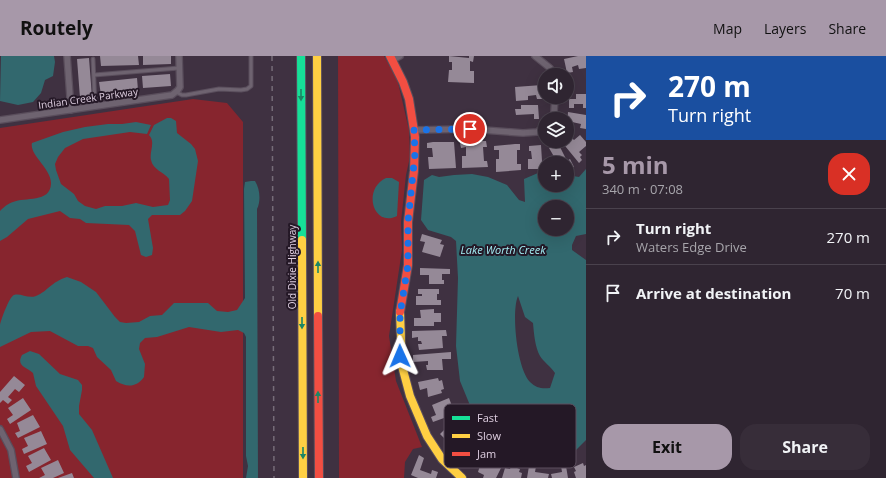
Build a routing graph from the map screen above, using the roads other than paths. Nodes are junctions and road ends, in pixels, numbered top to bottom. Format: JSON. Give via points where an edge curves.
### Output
{"nodes":[{"id":1,"x":67,"y":56,"type":"edge"},
{"id":2,"x":179,"y":56,"type":"edge"},
{"id":3,"x":251,"y":56,"type":"edge"},
{"id":4,"x":301,"y":56,"type":"edge"},
{"id":5,"x":316,"y":56,"type":"edge"},
{"id":6,"x":535,"y":56,"type":"edge"},
{"id":7,"x":394,"y":57,"type":"edge"},
{"id":8,"x":93,"y":59,"type":"dead end"},
{"id":9,"x":179,"y":68,"type":"junction"},
{"id":10,"x":550,"y":68,"type":"edge"},
{"id":11,"x":94,"y":75,"type":"junction"},
{"id":12,"x":177,"y":91,"type":"junction"},
{"id":13,"x":95,"y":106,"type":"junction"},
{"id":14,"x":71,"y":110,"type":"junction"},
{"id":15,"x":0,"y":120,"type":"edge"},
{"id":16,"x":414,"y":130,"type":"junction"},
{"id":17,"x":538,"y":131,"type":"edge"},
{"id":18,"x":0,"y":429,"type":"edge"},
{"id":19,"x":444,"y":460,"type":"edge"},
{"id":20,"x":452,"y":468,"type":"edge"},
{"id":21,"x":16,"y":478,"type":"edge"},
{"id":22,"x":303,"y":478,"type":"edge"},
{"id":23,"x":319,"y":478,"type":"edge"},
{"id":24,"x":462,"y":478,"type":"edge"}],
"edges":[{"from":1,"to":14,"type":"street"},
{"from":2,"to":9,"type":"street"},
{"from":3,"to":12,"type":"lane","via":[[251,86],[247,89],[219,89],[186,95]]},
{"from":4,"to":22,"type":"main road","name":"Old Dixie Highway","one_way":true},
{"from":23,"to":5,"type":"main road","one_way":true},
{"from":6,"to":10,"type":"street"},
{"from":7,"to":16,"type":"main road","via":[[408,99]]},
{"from":8,"to":11,"type":"lane"},
{"from":9,"to":11,"type":"lane"},
{"from":9,"to":12,"type":"street","via":[[180,87]]},
{"from":11,"to":13,"type":"lane"},
{"from":12,"to":13,"type":"street","name":"Indian Creek Parkway","via":[[172,95]]},
{"from":13,"to":14,"type":"street","name":"Indian Creek Parkway"},
{"from":14,"to":15,"type":"street","name":"Indian Creek Parkway"},
{"from":16,"to":17,"type":"street"},
{"from":16,"to":19,"type":"main road","via":[[415,153],[408,222],[408,265],[400,314],[402,366],[410,396],[427,436]]},
{"from":18,"to":21,"type":"street","via":[[11,450]]},
{"from":20,"to":24,"type":"main road"}]}
